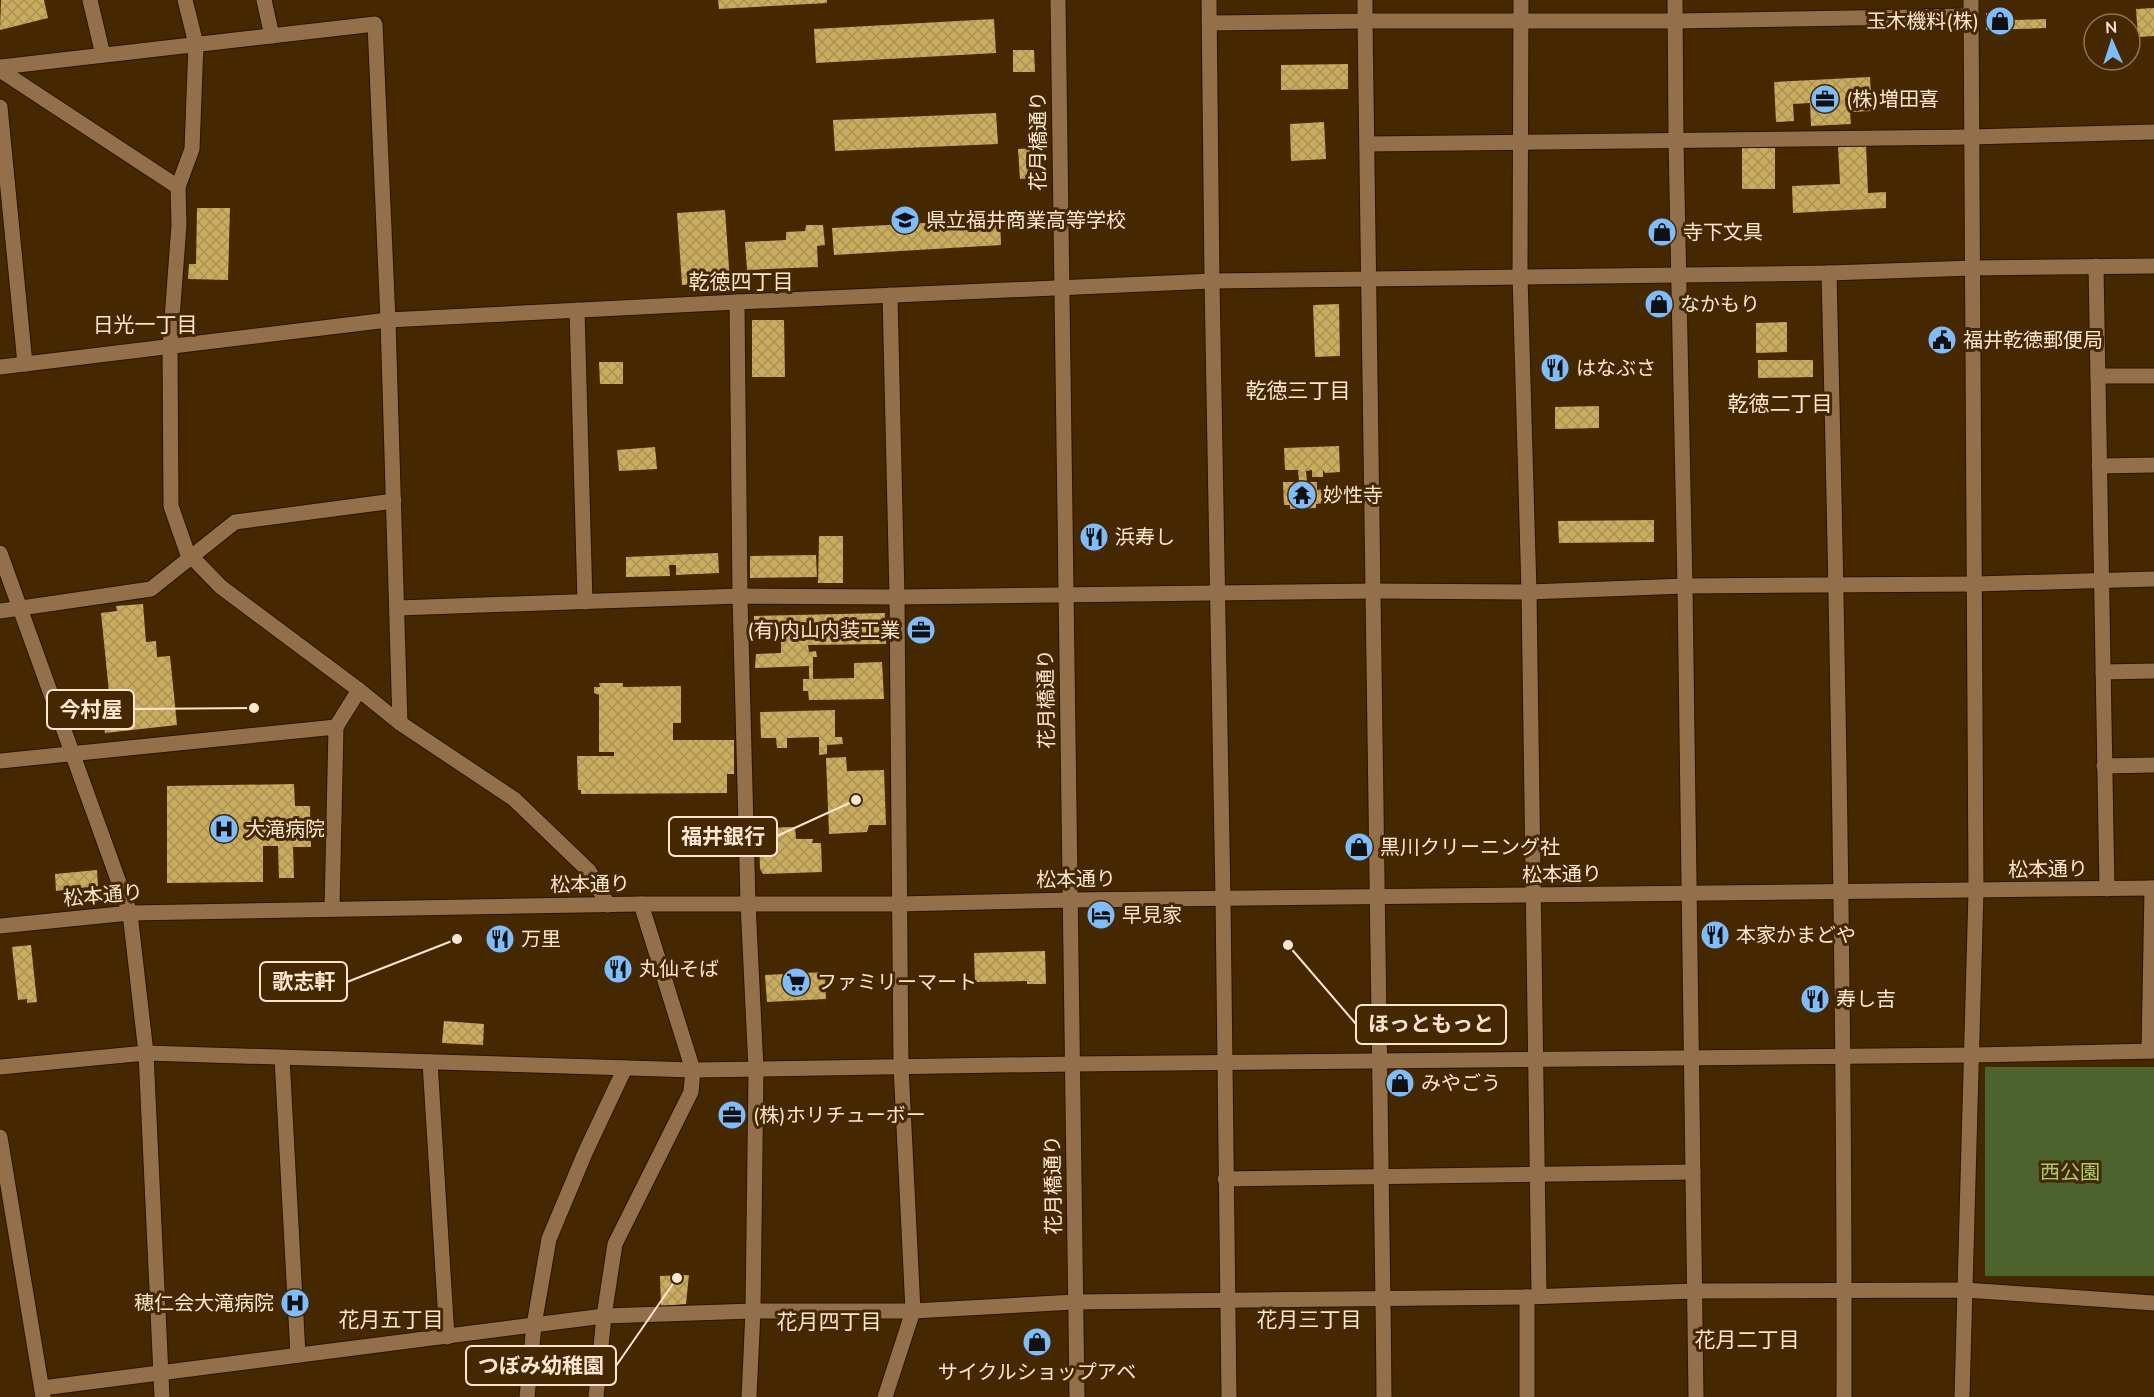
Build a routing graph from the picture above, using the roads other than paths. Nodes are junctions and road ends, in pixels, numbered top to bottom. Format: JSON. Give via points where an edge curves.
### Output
{"nodes":[{"id":1,"x":90,"y":0,"type":"edge"},
{"id":2,"x":185,"y":0,"type":"edge"},
{"id":3,"x":264,"y":0,"type":"edge"},
{"id":4,"x":1058,"y":0,"type":"edge"},
{"id":5,"x":1209,"y":0,"type":"edge"},
{"id":6,"x":1365,"y":0,"type":"edge"},
{"id":7,"x":1521,"y":0,"type":"edge"},
{"id":8,"x":1675,"y":0,"type":"edge"},
{"id":9,"x":1971,"y":0,"type":"edge"},
{"id":10,"x":1970,"y":16,"type":"junction"},
{"id":11,"x":1521,"y":19,"type":"junction"},
{"id":12,"x":1365,"y":21,"type":"junction"},
{"id":13,"x":1675,"y":21,"type":"junction"},
{"id":14,"x":1210,"y":23,"type":"junction"},
{"id":15,"x":272,"y":36,"type":"junction"},
{"id":16,"x":196,"y":44,"type":"junction"},
{"id":17,"x":103,"y":55,"type":"junction"},
{"id":18,"x":0,"y":68,"type":"edge"},
{"id":19,"x":0,"y":107,"type":"edge"},
{"id":20,"x":2154,"y":132,"type":"edge"},
{"id":21,"x":1971,"y":136,"type":"junction"},
{"id":22,"x":1676,"y":141,"type":"junction"},
{"id":23,"x":1521,"y":142,"type":"junction"},
{"id":24,"x":1366,"y":144,"type":"junction"},
{"id":25,"x":178,"y":187,"type":"junction"},
{"id":26,"x":2096,"y":266,"type":"junction"},
{"id":27,"x":2154,"y":266,"type":"edge"},
{"id":28,"x":1973,"y":268,"type":"junction"},
{"id":29,"x":1829,"y":273,"type":"junction"},
{"id":30,"x":1678,"y":274,"type":"junction"},
{"id":31,"x":1520,"y":276,"type":"junction"},
{"id":32,"x":1367,"y":278,"type":"junction"},
{"id":33,"x":1212,"y":281,"type":"junction"},
{"id":34,"x":1061,"y":287,"type":"junction"},
{"id":35,"x":891,"y":295,"type":"junction"},
{"id":36,"x":737,"y":302,"type":"junction"},
{"id":37,"x":577,"y":310,"type":"junction"},
{"id":38,"x":388,"y":320,"type":"junction"},
{"id":39,"x":170,"y":345,"type":"junction"},
{"id":40,"x":25,"y":364,"type":"junction"},
{"id":41,"x":0,"y":367,"type":"edge"},
{"id":42,"x":2098,"y":376,"type":"junction"},
{"id":43,"x":2154,"y":376,"type":"edge"},
{"id":44,"x":2154,"y":465,"type":"edge"},
{"id":45,"x":2099,"y":466,"type":"junction"},
{"id":46,"x":394,"y":501,"type":"junction"},
{"id":47,"x":0,"y":553,"type":"edge"},
{"id":48,"x":192,"y":558,"type":"junction"},
{"id":49,"x":2154,"y":579,"type":"edge"},
{"id":50,"x":2101,"y":580,"type":"junction"},
{"id":51,"x":1976,"y":584,"type":"junction"},
{"id":52,"x":1837,"y":585,"type":"junction"},
{"id":53,"x":1685,"y":586,"type":"junction"},
{"id":54,"x":1374,"y":591,"type":"junction"},
{"id":55,"x":1529,"y":592,"type":"junction"},
{"id":56,"x":1217,"y":594,"type":"junction"},
{"id":57,"x":1065,"y":595,"type":"junction"},
{"id":58,"x":740,"y":596,"type":"junction"},
{"id":59,"x":897,"y":597,"type":"junction"},
{"id":60,"x":585,"y":602,"type":"junction"},
{"id":61,"x":20,"y":608,"type":"junction"},
{"id":62,"x":398,"y":608,"type":"junction"},
{"id":63,"x":0,"y":610,"type":"edge"},
{"id":64,"x":2154,"y":671,"type":"edge"},
{"id":65,"x":2103,"y":672,"type":"junction"},
{"id":66,"x":359,"y":690,"type":"junction"},
{"id":67,"x":400,"y":723,"type":"junction"},
{"id":68,"x":336,"y":727,"type":"junction"},
{"id":69,"x":72,"y":753,"type":"junction"},
{"id":70,"x":0,"y":761,"type":"edge"},
{"id":71,"x":2154,"y":765,"type":"edge"},
{"id":72,"x":2104,"y":766,"type":"junction"},
{"id":73,"x":2153,"y":888,"type":"edge"},
{"id":74,"x":2107,"y":889,"type":"junction"},
{"id":75,"x":1976,"y":891,"type":"junction"},
{"id":76,"x":1840,"y":892,"type":"junction"},
{"id":77,"x":1689,"y":894,"type":"junction"},
{"id":78,"x":1534,"y":895,"type":"junction"},
{"id":79,"x":1379,"y":897,"type":"junction"},
{"id":80,"x":1223,"y":899,"type":"junction"},
{"id":81,"x":1071,"y":900,"type":"junction"},
{"id":82,"x":748,"y":903,"type":"junction"},
{"id":83,"x":641,"y":904,"type":"junction"},
{"id":84,"x":899,"y":904,"type":"junction"},
{"id":85,"x":608,"y":905,"type":"junction"},
{"id":86,"x":332,"y":909,"type":"junction"},
{"id":87,"x":130,"y":913,"type":"junction"},
{"id":88,"x":0,"y":926,"type":"edge"},
{"id":89,"x":2151,"y":1051,"type":"edge"},
{"id":90,"x":146,"y":1053,"type":"junction"},
{"id":91,"x":1972,"y":1055,"type":"junction"},
{"id":92,"x":1843,"y":1056,"type":"junction"},
{"id":93,"x":282,"y":1058,"type":"junction"},
{"id":94,"x":1692,"y":1058,"type":"junction"},
{"id":95,"x":1536,"y":1059,"type":"junction"},
{"id":96,"x":1381,"y":1061,"type":"junction"},
{"id":97,"x":429,"y":1062,"type":"junction"},
{"id":98,"x":1224,"y":1062,"type":"junction"},
{"id":99,"x":1073,"y":1064,"type":"junction"},
{"id":100,"x":901,"y":1066,"type":"junction"},
{"id":101,"x":0,"y":1067,"type":"edge"},
{"id":102,"x":625,"y":1068,"type":"junction"},
{"id":103,"x":756,"y":1069,"type":"junction"},
{"id":104,"x":693,"y":1070,"type":"junction"},
{"id":105,"x":0,"y":1137,"type":"edge"},
{"id":106,"x":1693,"y":1172,"type":"junction"},
{"id":107,"x":1538,"y":1174,"type":"junction"},
{"id":108,"x":1382,"y":1177,"type":"junction"},
{"id":109,"x":4,"y":1179,"type":"edge"},
{"id":110,"x":1225,"y":1179,"type":"junction"},
{"id":111,"x":1844,"y":1290,"type":"junction"},
{"id":112,"x":1965,"y":1290,"type":"junction"},
{"id":113,"x":1695,"y":1291,"type":"junction"},
{"id":114,"x":1533,"y":1296,"type":"junction"},
{"id":115,"x":1383,"y":1298,"type":"junction"},
{"id":116,"x":1226,"y":1299,"type":"junction"},
{"id":117,"x":1075,"y":1302,"type":"junction"},
{"id":118,"x":2154,"y":1303,"type":"edge"},
{"id":119,"x":753,"y":1311,"type":"junction"},
{"id":120,"x":913,"y":1311,"type":"junction"},
{"id":121,"x":604,"y":1316,"type":"junction"},
{"id":122,"x":534,"y":1325,"type":"junction"},
{"id":123,"x":447,"y":1337,"type":"junction"},
{"id":124,"x":298,"y":1355,"type":"junction"},
{"id":125,"x":160,"y":1373,"type":"junction"},
{"id":126,"x":43,"y":1393,"type":"edge"},
{"id":127,"x":162,"y":1397,"type":"edge"},
{"id":128,"x":527,"y":1397,"type":"edge"},
{"id":129,"x":596,"y":1397,"type":"edge"},
{"id":130,"x":749,"y":1397,"type":"edge"},
{"id":131,"x":885,"y":1397,"type":"edge"},
{"id":132,"x":1077,"y":1397,"type":"edge"},
{"id":133,"x":1229,"y":1397,"type":"edge"},
{"id":134,"x":1384,"y":1397,"type":"edge"},
{"id":135,"x":1527,"y":1397,"type":"edge"},
{"id":136,"x":1696,"y":1397,"type":"edge"},
{"id":137,"x":1844,"y":1397,"type":"edge"},
{"id":138,"x":1962,"y":1397,"type":"edge"}],
"edges":[{"from":1,"to":17,"type":"street"},
{"from":2,"to":16,"type":"street"},
{"from":3,"to":15,"type":"street"},
{"from":4,"to":34,"type":"street","name":"花月橋通り"},
{"from":5,"to":14,"type":"street"},
{"from":6,"to":12,"type":"street"},
{"from":7,"to":11,"type":"street"},
{"from":8,"to":13,"type":"street"},
{"from":9,"to":10,"type":"street"},
{"from":10,"to":13,"type":"street"},
{"from":10,"to":21,"type":"street"},
{"from":11,"to":12,"type":"street"},
{"from":11,"to":13,"type":"street"},
{"from":11,"to":23,"type":"street"},
{"from":12,"to":14,"type":"street"},
{"from":12,"to":24,"type":"street"},
{"from":13,"to":22,"type":"street"},
{"from":14,"to":33,"type":"street"},
{"from":15,"to":16,"type":"street"},
{"from":15,"to":38,"type":"street","via":[[375,24]]},
{"from":16,"to":17,"type":"street"},
{"from":16,"to":25,"type":"street","via":[[192,149]]},
{"from":17,"to":18,"type":"street"},
{"from":18,"to":25,"type":"street"},
{"from":19,"to":40,"type":"street"},
{"from":20,"to":21,"type":"street"},
{"from":21,"to":22,"type":"street"},
{"from":21,"to":28,"type":"street"},
{"from":22,"to":23,"type":"street"},
{"from":22,"to":30,"type":"street"},
{"from":23,"to":24,"type":"street"},
{"from":23,"to":31,"type":"street"},
{"from":24,"to":32,"type":"street"},
{"from":25,"to":39,"type":"street"},
{"from":26,"to":27,"type":"street"},
{"from":26,"to":28,"type":"street"},
{"from":26,"to":42,"type":"street"},
{"from":28,"to":29,"type":"street"},
{"from":28,"to":51,"type":"street"},
{"from":29,"to":30,"type":"street"},
{"from":29,"to":52,"type":"street"},
{"from":30,"to":31,"type":"street"},
{"from":30,"to":53,"type":"street"},
{"from":31,"to":32,"type":"street"},
{"from":31,"to":55,"type":"street"},
{"from":32,"to":33,"type":"street"},
{"from":32,"to":54,"type":"street"},
{"from":33,"to":34,"type":"street"},
{"from":33,"to":56,"type":"street"},
{"from":34,"to":35,"type":"street"},
{"from":34,"to":57,"type":"street","name":"花月橋通り"},
{"from":35,"to":36,"type":"street"},
{"from":35,"to":59,"type":"street"},
{"from":36,"to":37,"type":"street"},
{"from":36,"to":58,"type":"street"},
{"from":37,"to":38,"type":"street"},
{"from":37,"to":60,"type":"street"},
{"from":38,"to":39,"type":"street"},
{"from":38,"to":46,"type":"street"},
{"from":39,"to":40,"type":"street"},
{"from":39,"to":48,"type":"street","via":[[171,506]]},
{"from":40,"to":41,"type":"street"},
{"from":42,"to":43,"type":"street"},
{"from":42,"to":45,"type":"street"},
{"from":44,"to":45,"type":"street"},
{"from":45,"to":50,"type":"street"},
{"from":46,"to":48,"type":"street","via":[[235,522]]},
{"from":46,"to":62,"type":"street"},
{"from":47,"to":61,"type":"street"},
{"from":48,"to":61,"type":"street","via":[[152,589]]},
{"from":48,"to":66,"type":"street","via":[[221,586]]},
{"from":49,"to":50,"type":"street"},
{"from":50,"to":51,"type":"street"},
{"from":50,"to":65,"type":"street"},
{"from":51,"to":52,"type":"street"},
{"from":51,"to":75,"type":"street"},
{"from":52,"to":53,"type":"street"},
{"from":52,"to":76,"type":"street"},
{"from":53,"to":55,"type":"street"},
{"from":53,"to":77,"type":"street"},
{"from":54,"to":55,"type":"street"},
{"from":54,"to":56,"type":"street"},
{"from":54,"to":79,"type":"street"},
{"from":55,"to":78,"type":"street"},
{"from":56,"to":57,"type":"street"},
{"from":56,"to":80,"type":"street"},
{"from":57,"to":59,"type":"street"},
{"from":57,"to":81,"type":"street","name":"花月橋通り"},
{"from":58,"to":59,"type":"street"},
{"from":58,"to":60,"type":"street"},
{"from":58,"to":82,"type":"street"},
{"from":59,"to":84,"type":"street"},
{"from":60,"to":62,"type":"street"},
{"from":61,"to":63,"type":"street"},
{"from":61,"to":69,"type":"street"},
{"from":62,"to":67,"type":"street"},
{"from":64,"to":65,"type":"street"},
{"from":65,"to":72,"type":"street"},
{"from":66,"to":67,"type":"street"},
{"from":66,"to":68,"type":"street"},
{"from":67,"to":85,"type":"street","via":[[514,799],[589,871]]},
{"from":68,"to":69,"type":"street"},
{"from":68,"to":86,"type":"street"},
{"from":69,"to":70,"type":"street"},
{"from":69,"to":87,"type":"street"},
{"from":71,"to":72,"type":"street"},
{"from":72,"to":74,"type":"street"},
{"from":73,"to":74,"type":"street","name":"松本通り"},
{"from":73,"to":89,"type":"street"},
{"from":74,"to":75,"type":"street","name":"松本通り"},
{"from":75,"to":76,"type":"street","name":"松本通り"},
{"from":75,"to":91,"type":"street"},
{"from":76,"to":77,"type":"street","name":"松本通り"},
{"from":76,"to":92,"type":"street"},
{"from":77,"to":78,"type":"street","name":"松本通り"},
{"from":77,"to":94,"type":"street"},
{"from":78,"to":79,"type":"street","name":"松本通り"},
{"from":78,"to":95,"type":"street"},
{"from":79,"to":80,"type":"street","name":"松本通り"},
{"from":79,"to":96,"type":"street"},
{"from":80,"to":81,"type":"street","name":"松本通り"},
{"from":80,"to":98,"type":"street"},
{"from":81,"to":84,"type":"street","name":"松本通り"},
{"from":81,"to":99,"type":"street","name":"花月橋通り"},
{"from":82,"to":83,"type":"street","name":"松本通り"},
{"from":82,"to":84,"type":"street","name":"松本通り"},
{"from":82,"to":103,"type":"street"},
{"from":83,"to":85,"type":"street","name":"松本通り"},
{"from":83,"to":104,"type":"street"},
{"from":84,"to":100,"type":"street"},
{"from":85,"to":86,"type":"street","name":"松本通り"},
{"from":86,"to":87,"type":"street","name":"松本通り"},
{"from":87,"to":88,"type":"street","name":"松本通り"},
{"from":87,"to":90,"type":"street"},
{"from":89,"to":91,"type":"street"},
{"from":90,"to":93,"type":"street"},
{"from":90,"to":101,"type":"street"},
{"from":90,"to":125,"type":"street"},
{"from":91,"to":92,"type":"street"},
{"from":91,"to":112,"type":"street"},
{"from":92,"to":94,"type":"street"},
{"from":92,"to":111,"type":"street"},
{"from":93,"to":97,"type":"street"},
{"from":93,"to":124,"type":"street"},
{"from":94,"to":95,"type":"street"},
{"from":94,"to":106,"type":"street"},
{"from":95,"to":96,"type":"street"},
{"from":95,"to":107,"type":"street"},
{"from":96,"to":98,"type":"street"},
{"from":96,"to":108,"type":"street"},
{"from":97,"to":102,"type":"street"},
{"from":97,"to":123,"type":"street"},
{"from":98,"to":99,"type":"street"},
{"from":98,"to":110,"type":"street"},
{"from":99,"to":100,"type":"street"},
{"from":99,"to":117,"type":"street","name":"花月橋通り"},
{"from":100,"to":103,"type":"street"},
{"from":100,"to":120,"type":"street"},
{"from":102,"to":104,"type":"street"},
{"from":102,"to":122,"type":"street","via":[[549,1239]]},
{"from":103,"to":104,"type":"street"},
{"from":103,"to":119,"type":"street"},
{"from":104,"to":121,"type":"street","via":[[691,1092],[615,1244]]},
{"from":105,"to":109,"type":"street"},
{"from":106,"to":107,"type":"street"},
{"from":106,"to":113,"type":"street"},
{"from":107,"to":108,"type":"street"},
{"from":107,"to":114,"type":"street"},
{"from":108,"to":110,"type":"street"},
{"from":108,"to":115,"type":"street"},
{"from":109,"to":126,"type":"street"},
{"from":110,"to":116,"type":"street"},
{"from":111,"to":112,"type":"street"},
{"from":111,"to":113,"type":"street"},
{"from":111,"to":137,"type":"street"},
{"from":112,"to":118,"type":"street"},
{"from":112,"to":138,"type":"street"},
{"from":113,"to":114,"type":"street"},
{"from":113,"to":136,"type":"street"},
{"from":114,"to":115,"type":"street"},
{"from":114,"to":135,"type":"street"},
{"from":115,"to":116,"type":"street"},
{"from":115,"to":134,"type":"street"},
{"from":116,"to":117,"type":"street"},
{"from":116,"to":133,"type":"street"},
{"from":117,"to":120,"type":"street"},
{"from":117,"to":132,"type":"street","name":"花月橋通り"},
{"from":119,"to":120,"type":"street"},
{"from":119,"to":121,"type":"street"},
{"from":119,"to":130,"type":"street"},
{"from":120,"to":131,"type":"street"},
{"from":121,"to":122,"type":"street"},
{"from":121,"to":129,"type":"street"},
{"from":122,"to":123,"type":"street"},
{"from":122,"to":128,"type":"street"},
{"from":123,"to":124,"type":"street"},
{"from":124,"to":125,"type":"street"},
{"from":125,"to":126,"type":"street"},
{"from":125,"to":127,"type":"street"}]}
